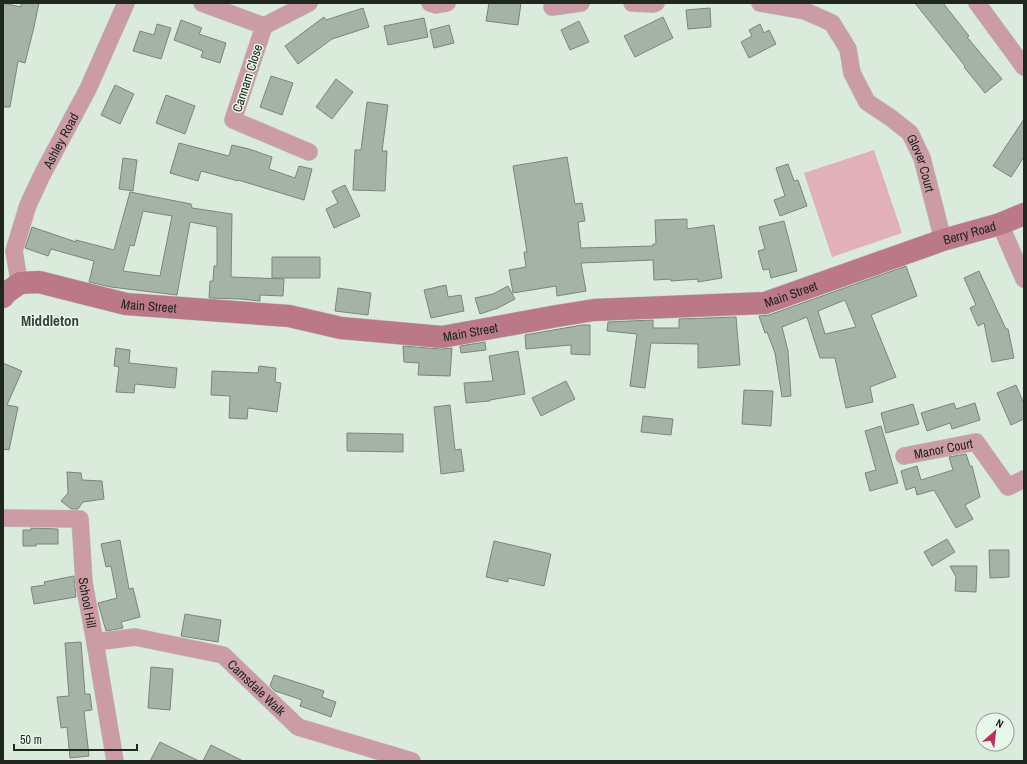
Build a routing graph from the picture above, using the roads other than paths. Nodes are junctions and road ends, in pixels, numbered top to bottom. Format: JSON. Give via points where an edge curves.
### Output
{"nodes":[{"id":1,"x":126,"y":3,"type":"edge"},
{"id":2,"x":202,"y":3,"type":"edge"},
{"id":3,"x":309,"y":3,"type":"edge"},
{"id":4,"x":430,"y":3,"type":"edge"},
{"id":5,"x":447,"y":3,"type":"edge"},
{"id":6,"x":581,"y":3,"type":"edge"},
{"id":7,"x":632,"y":3,"type":"edge"},
{"id":8,"x":656,"y":3,"type":"edge"},
{"id":9,"x":760,"y":3,"type":"edge"},
{"id":10,"x":977,"y":3,"type":"edge"},
{"id":11,"x":552,"y":7,"type":"dead end"},
{"id":12,"x":264,"y":26,"type":"junction"},
{"id":13,"x":1024,"y":68,"type":"edge"},
{"id":14,"x":309,"y":152,"type":"dead end"},
{"id":15,"x":1024,"y":214,"type":"edge"},
{"id":16,"x":1000,"y":224,"type":"junction"},
{"id":17,"x":943,"y":240,"type":"junction"},
{"id":18,"x":915,"y":251,"type":"joint"},
{"id":19,"x":1024,"y":279,"type":"edge"},
{"id":20,"x":20,"y":283,"type":"junction"},
{"id":21,"x":3,"y":297,"type":"edge"},
{"id":22,"x":904,"y":456,"type":"dead end"},
{"id":23,"x":1024,"y":479,"type":"edge"},
{"id":24,"x":3,"y":518,"type":"edge"},
{"id":25,"x":95,"y":642,"type":"junction"},
{"id":26,"x":115,"y":761,"type":"edge"},
{"id":27,"x":412,"y":761,"type":"edge"}],
"edges":[{"from":1,"to":20,"type":"street","name":"Ashley Road","via":[[88,89],[28,205],[14,251]]},
{"from":2,"to":12,"type":"street"},
{"from":3,"to":12,"type":"street"},
{"from":4,"to":5,"type":"street"},
{"from":6,"to":11,"type":"street"},
{"from":7,"to":8,"type":"street"},
{"from":9,"to":17,"type":"street","name":"Glover Court","via":[[805,11],[832,23],[848,49],[852,73],[867,102],[910,133],[922,158]]},
{"from":10,"to":13,"type":"street"},
{"from":12,"to":14,"type":"street","name":"Cannam Close","via":[[233,120]]},
{"from":15,"to":16,"type":"main road","name":"Berry Road"},
{"from":16,"to":17,"type":"main road","name":"Berry Road"},
{"from":16,"to":19,"type":"street"},
{"from":17,"to":18,"type":"main road","name":"Berry Road"},
{"from":18,"to":20,"type":"main road","name":"Main Street","via":[[765,303],[594,310],[442,337],[341,328],[288,316],[126,304],[39,282]]},
{"from":20,"to":21,"type":"main road"},
{"from":22,"to":23,"type":"street","name":"Manor Court","via":[[976,442],[1008,487]]},
{"from":24,"to":25,"type":"street","name":"School Hill","via":[[80,519],[84,583]]},
{"from":25,"to":26,"type":"street","name":"School Hill"},
{"from":25,"to":27,"type":"street","name":"Camsdale Walk","via":[[135,637],[223,655],[298,727]]}]}
